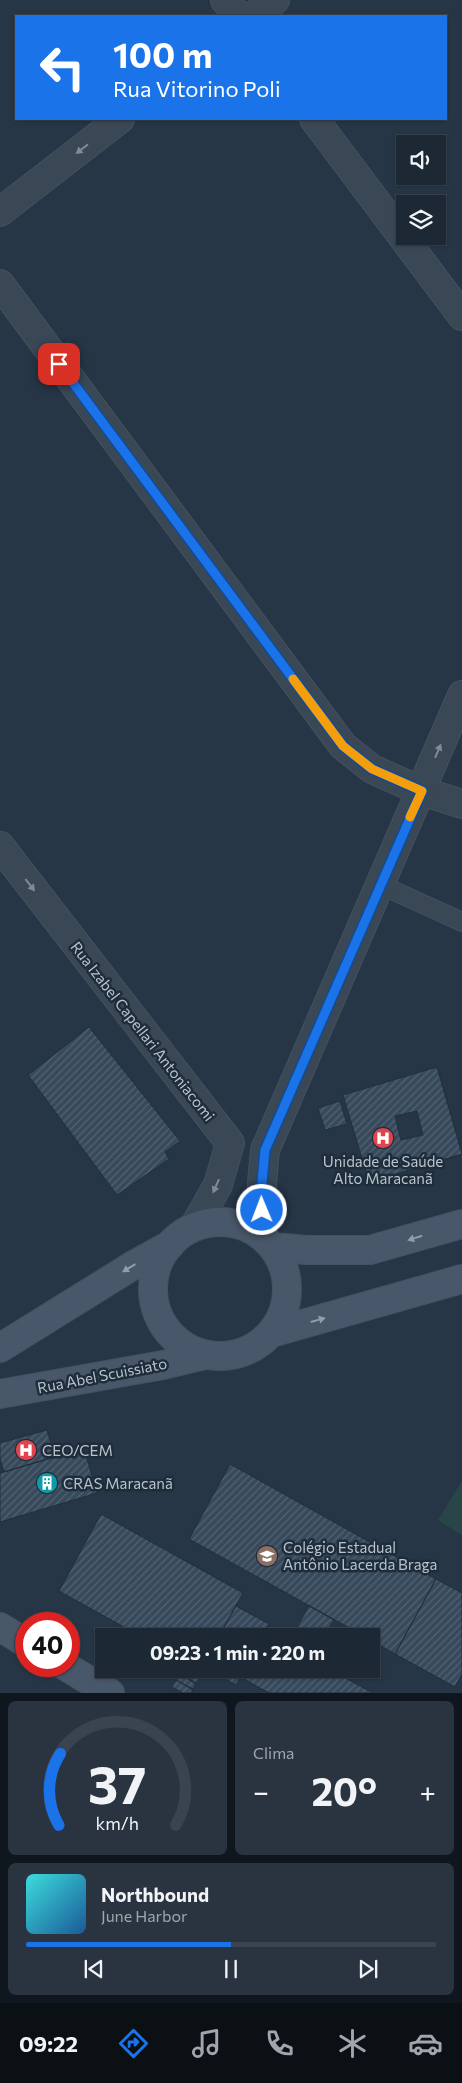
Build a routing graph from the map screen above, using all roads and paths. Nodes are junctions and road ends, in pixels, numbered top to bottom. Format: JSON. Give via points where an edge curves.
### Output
{"nodes":[{"id":1,"x":225,"y":0,"type":"edge"},
{"id":2,"x":275,"y":0,"type":"edge"},
{"id":3,"x":237,"y":15,"type":"edge"},
{"id":4,"x":254,"y":15,"type":"edge"},
{"id":5,"x":119,"y":120,"type":"edge"},
{"id":6,"x":315,"y":120,"type":"edge"},
{"id":7,"x":0,"y":212,"type":"edge"},
{"id":8,"x":0,"y":284,"type":"edge"},
{"id":9,"x":462,"y":316,"type":"edge"},
{"id":10,"x":462,"y":695,"type":"edge"},
{"id":11,"x":422,"y":791,"type":"junction"},
{"id":12,"x":462,"y":804,"type":"edge"},
{"id":13,"x":0,"y":846,"type":"edge"},
{"id":14,"x":381,"y":885,"type":"junction"},
{"id":15,"x":462,"y":922,"type":"edge"},
{"id":16,"x":230,"y":1143,"type":"junction"},
{"id":17,"x":265,"y":1150,"type":"junction"},
{"id":18,"x":462,"y":1224,"type":"edge"},
{"id":19,"x":194,"y":1226,"type":"junction"},
{"id":20,"x":268,"y":1242,"type":"junction"},
{"id":21,"x":171,"y":1244,"type":"junction"},
{"id":22,"x":462,"y":1279,"type":"edge"},
{"id":23,"x":271,"y":1333,"type":"junction"},
{"id":24,"x":0,"y":1348,"type":"edge"},
{"id":25,"x":205,"y":1355,"type":"junction"},
{"id":26,"x":0,"y":1394,"type":"edge"},
{"id":27,"x":0,"y":1627,"type":"edge"},
{"id":28,"x":15,"y":1636,"type":"edge"},
{"id":29,"x":80,"y":1675,"type":"edge"},
{"id":30,"x":110,"y":1693,"type":"edge"}],
"edges":[{"from":1,"to":3,"type":"street"},
{"from":2,"to":4,"type":"street"},
{"from":5,"to":7,"type":"street","one_way":true},
{"from":6,"to":9,"type":"street"},
{"from":8,"to":11,"type":"street","via":[[343,746],[372,769]]},
{"from":11,"to":10,"type":"street","one_way":true},
{"from":11,"to":12,"type":"street"},
{"from":11,"to":14,"type":"street"},
{"from":13,"to":16,"type":"street","name":"Rua Izabel Capellari Antoniacomi","one_way":true},
{"from":14,"to":15,"type":"lane"},
{"from":14,"to":17,"type":"street"},
{"from":16,"to":17,"type":"street"},
{"from":16,"to":19,"type":"street","one_way":true,"via":[[218,1185]]},
{"from":17,"to":20,"type":"street","via":[[262,1183]]},
{"from":18,"to":20,"type":"main road","one_way":true,"via":[[370,1250],[314,1250]]},
{"from":19,"to":20,"type":"main road","via":[[218,1221],[241,1225]]},
{"from":19,"to":21,"type":"main road"},
{"from":20,"to":23,"type":"main road","via":[[282,1262],[287,1278],[287,1298],[282,1316]]},
{"from":21,"to":24,"type":"main road","one_way":true},
{"from":21,"to":25,"type":"main road","via":[[160,1259],[154,1276],[152,1296],[157,1314],[168,1333],[184,1347]]},
{"from":23,"to":22,"type":"main road","one_way":true},
{"from":23,"to":25,"type":"main road","via":[[252,1348],[229,1356]]},
{"from":25,"to":26,"type":"main road","name":"Rua Abel Scuissiato"},
{"from":27,"to":28,"type":"main road"},
{"from":29,"to":30,"type":"main road"}]}
